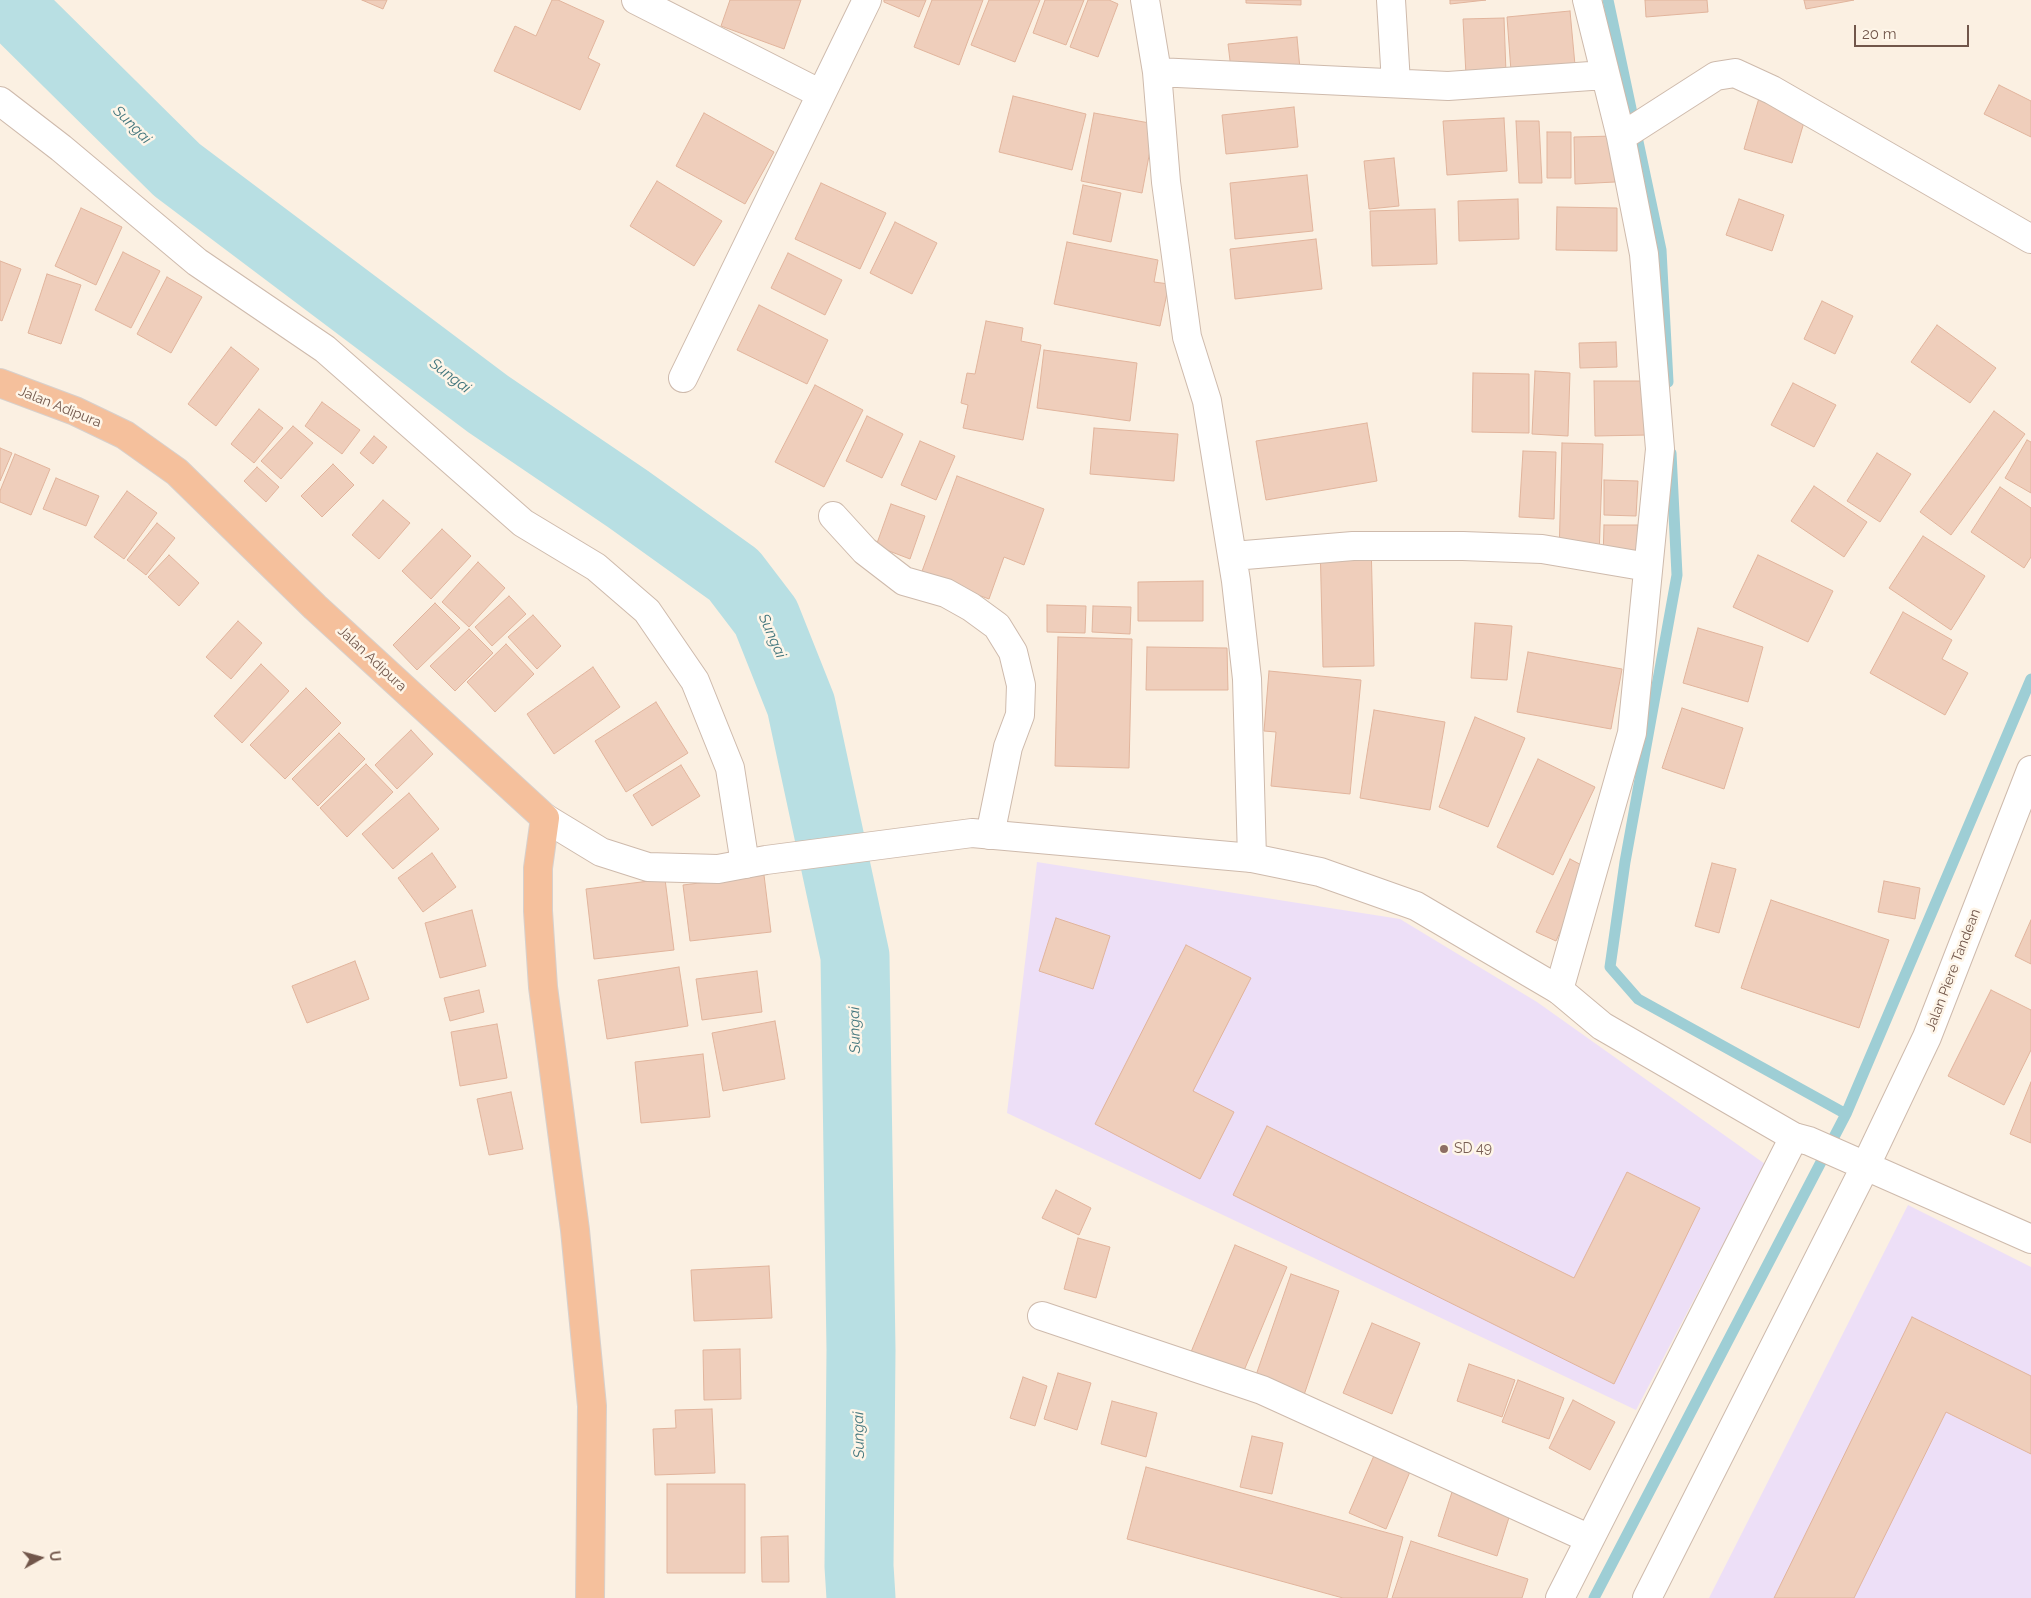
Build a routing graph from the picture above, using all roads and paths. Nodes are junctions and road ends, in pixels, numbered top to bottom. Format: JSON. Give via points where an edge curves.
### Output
{"nodes":[{"id":1,"x":636,"y":0,"type":"edge"},
{"id":2,"x":867,"y":0,"type":"edge"},
{"id":3,"x":1146,"y":0,"type":"edge"},
{"id":4,"x":1391,"y":0,"type":"edge"},
{"id":5,"x":1587,"y":0,"type":"edge"},
{"id":6,"x":1157,"y":72,"type":"junction"},
{"id":7,"x":1605,"y":75,"type":"junction"},
{"id":8,"x":1396,"y":83,"type":"junction"},
{"id":9,"x":821,"y":94,"type":"junction"},
{"id":10,"x":0,"y":101,"type":"edge"},
{"id":11,"x":1621,"y":137,"type":"junction"},
{"id":12,"x":2031,"y":239,"type":"edge"},
{"id":13,"x":683,"y":378,"type":"dead end"},
{"id":14,"x":0,"y":384,"type":"edge"},
{"id":15,"x":833,"y":516,"type":"dead end"},
{"id":16,"x":1233,"y":556,"type":"junction"},
{"id":17,"x":1648,"y":567,"type":"junction"},
{"id":18,"x":2031,"y":770,"type":"edge"},
{"id":19,"x":545,"y":818,"type":"junction"},
{"id":20,"x":981,"y":834,"type":"junction"},
{"id":21,"x":1252,"y":858,"type":"junction"},
{"id":22,"x":756,"y":862,"type":"junction"},
{"id":23,"x":1560,"y":990,"type":"junction"},
{"id":24,"x":1801,"y":1139,"type":"junction"},
{"id":25,"x":1857,"y":1162,"type":"junction"},
{"id":26,"x":2031,"y":1239,"type":"edge"},
{"id":27,"x":1042,"y":1316,"type":"dead end"},
{"id":28,"x":1590,"y":1538,"type":"junction"},
{"id":29,"x":590,"y":1598,"type":"edge"},
{"id":30,"x":1560,"y":1598,"type":"edge"},
{"id":31,"x":1647,"y":1598,"type":"edge"}],
"edges":[{"from":1,"to":9,"type":"street"},
{"from":2,"to":9,"type":"street"},
{"from":3,"to":6,"type":"street"},
{"from":4,"to":8,"type":"street"},
{"from":5,"to":7,"type":"street"},
{"from":6,"to":8,"type":"street"},
{"from":6,"to":16,"type":"street","via":[[1166,182],[1187,337],[1207,401]]},
{"from":7,"to":8,"type":"street","via":[[1448,86]]},
{"from":7,"to":11,"type":"street"},
{"from":9,"to":13,"type":"street"},
{"from":10,"to":22,"type":"street","via":[[197,262],[325,348],[523,522],[596,567],[646,611],[695,680],[730,768]]},
{"from":11,"to":12,"type":"street","via":[[1716,76],[1734,73],[1772,90]]},
{"from":11,"to":17,"type":"street","via":[[1644,254],[1660,449]]},
{"from":14,"to":19,"type":"highway","name":"Jalan Adipura","via":[[75,411],[125,435],[177,472],[316,607]]},
{"from":15,"to":20,"type":"street","via":[[865,551],[904,581],[946,593],[997,626],[1013,652],[1021,685],[1020,715]]},
{"from":16,"to":17,"type":"street","via":[[1353,546],[1542,548]]},
{"from":16,"to":21,"type":"street","via":[[1246,678]]},
{"from":17,"to":23,"type":"street","via":[[1632,732]]},
{"from":18,"to":25,"type":"street","name":"Jalan Piere Tandean","via":[[1926,1037]]},
{"from":19,"to":22,"type":"street","name":"Jalan Adipura","via":[[600,852],[648,867],[718,869]]},
{"from":19,"to":29,"type":"highway","via":[[538,868],[543,987],[575,1230],[592,1406]]},
{"from":20,"to":21,"type":"street","name":"Jalan Adipura"},
{"from":20,"to":22,"type":"street","name":"Jalan Adipura"},
{"from":21,"to":23,"type":"street","name":"Jalan Adipura","via":[[1320,872],[1416,906]]},
{"from":23,"to":24,"type":"street","name":"Jalan Adipura","via":[[1602,1026]]},
{"from":24,"to":25,"type":"street","name":"Jalan Adipura"},
{"from":24,"to":28,"type":"street"},
{"from":25,"to":26,"type":"street","name":"Jalan Adipura"},
{"from":25,"to":31,"type":"street","name":"Jalan Piere Tandean"},
{"from":27,"to":28,"type":"street","via":[[1262,1390]]},
{"from":28,"to":30,"type":"street"}]}
